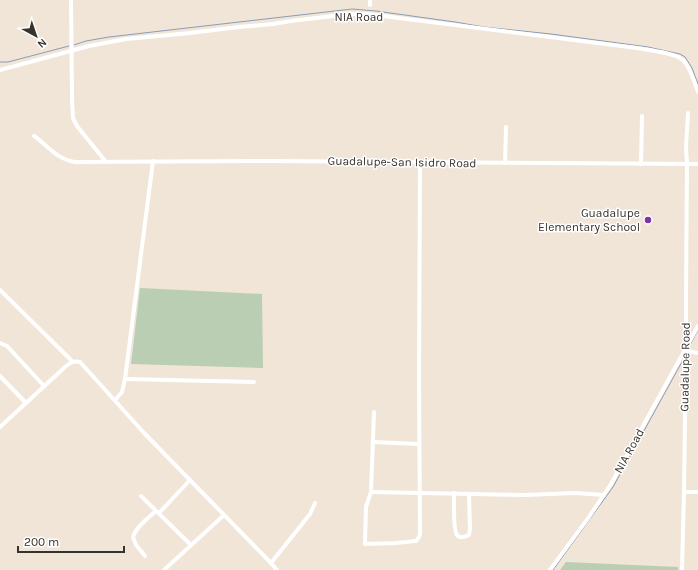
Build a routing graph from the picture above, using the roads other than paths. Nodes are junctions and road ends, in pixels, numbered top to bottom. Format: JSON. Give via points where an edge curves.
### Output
{"nodes":[{"id":1,"x":71,"y":0,"type":"edge"},
{"id":2,"x":370,"y":0,"type":"edge"},
{"id":3,"x":370,"y":5,"type":"dead end"},
{"id":4,"x":71,"y":51,"type":"junction"},
{"id":5,"x":0,"y":70,"type":"edge"},
{"id":6,"x":698,"y":92,"type":"edge"},
{"id":7,"x":688,"y":113,"type":"dead end"},
{"id":8,"x":642,"y":116,"type":"dead end"},
{"id":9,"x":506,"y":127,"type":"dead end"},
{"id":10,"x":34,"y":136,"type":"dead end"},
{"id":11,"x":153,"y":161,"type":"junction"},
{"id":12,"x":106,"y":162,"type":"junction"},
{"id":13,"x":420,"y":162,"type":"junction"},
{"id":14,"x":505,"y":163,"type":"junction"},
{"id":15,"x":641,"y":164,"type":"junction"},
{"id":16,"x":687,"y":164,"type":"junction"},
{"id":17,"x":698,"y":164,"type":"edge"},
{"id":18,"x":0,"y":290,"type":"edge"},
{"id":19,"x":698,"y":326,"type":"edge"},
{"id":20,"x":0,"y":343,"type":"edge"},
{"id":21,"x":686,"y":350,"type":"junction"},
{"id":22,"x":698,"y":353,"type":"edge"},
{"id":23,"x":72,"y":362,"type":"junction"},
{"id":24,"x":0,"y":376,"type":"edge"},
{"id":25,"x":125,"y":379,"type":"junction"},
{"id":26,"x":254,"y":382,"type":"dead end"},
{"id":27,"x":44,"y":386,"type":"junction"},
{"id":28,"x":115,"y":400,"type":"junction"},
{"id":29,"x":26,"y":403,"type":"junction"},
{"id":30,"x":374,"y":412,"type":"dead end"},
{"id":31,"x":0,"y":427,"type":"edge"},
{"id":32,"x":373,"y":442,"type":"junction"},
{"id":33,"x":419,"y":444,"type":"junction"},
{"id":34,"x":190,"y":480,"type":"junction"},
{"id":35,"x":371,"y":492,"type":"junction"},
{"id":36,"x":684,"y":492,"type":"junction"},
{"id":37,"x":698,"y":492,"type":"edge"},
{"id":38,"x":419,"y":493,"type":"junction"},
{"id":39,"x":454,"y":493,"type":"junction"},
{"id":40,"x":469,"y":494,"type":"junction"},
{"id":41,"x":604,"y":495,"type":"junction"},
{"id":42,"x":141,"y":496,"type":"dead end"},
{"id":43,"x":315,"y":503,"type":"dead end"},
{"id":44,"x":157,"y":512,"type":"junction"},
{"id":45,"x":224,"y":515,"type":"junction"},
{"id":46,"x":191,"y":545,"type":"junction"},
{"id":47,"x":145,"y":556,"type":"dead end"},
{"id":48,"x":271,"y":563,"type":"junction"},
{"id":49,"x":164,"y":570,"type":"edge"},
{"id":50,"x":277,"y":570,"type":"edge"},
{"id":51,"x":550,"y":570,"type":"edge"},
{"id":52,"x":682,"y":570,"type":"edge"}],
"edges":[{"from":1,"to":4,"type":"street"},
{"from":2,"to":3,"type":"street"},
{"from":4,"to":5,"type":"street","name":"NIA Road"},
{"from":4,"to":6,"type":"street","name":"NIA Road","via":[[126,39],[350,14],[376,15],[666,53],[684,60]]},
{"from":4,"to":12,"type":"street","via":[[73,118]]},
{"from":7,"to":16,"type":"street","name":"Guadalupe Road"},
{"from":8,"to":15,"type":"street"},
{"from":9,"to":14,"type":"street"},
{"from":10,"to":12,"type":"street","name":"Guadalupe-San Isidro Road","via":[[55,154],[68,160]]},
{"from":11,"to":12,"type":"street","name":"Guadalupe-San Isidro Road"},
{"from":11,"to":13,"type":"street","name":"Guadalupe-San Isidro Road"},
{"from":11,"to":25,"type":"street"},
{"from":13,"to":14,"type":"street","name":"Guadalupe-San Isidro Road"},
{"from":13,"to":33,"type":"street"},
{"from":14,"to":15,"type":"street","name":"Guadalupe-San Isidro Road"},
{"from":15,"to":16,"type":"street","name":"Guadalupe-San Isidro Road"},
{"from":16,"to":17,"type":"street","name":"Guadalupe-San Isidro Road"},
{"from":16,"to":21,"type":"street","name":"Guadalupe Road"},
{"from":18,"to":23,"type":"street"},
{"from":19,"to":21,"type":"street","name":"NIA Road"},
{"from":20,"to":27,"type":"street","via":[[7,346]]},
{"from":21,"to":22,"type":"street"},
{"from":21,"to":36,"type":"street","name":"Guadalupe Road"},
{"from":21,"to":41,"type":"street","name":"NIA Road"},
{"from":23,"to":27,"type":"street"},
{"from":23,"to":28,"type":"street","via":[[77,361],[83,365]]},
{"from":24,"to":29,"type":"street"},
{"from":25,"to":26,"type":"street"},
{"from":25,"to":28,"type":"street","via":[[122,392]]},
{"from":27,"to":29,"type":"street"},
{"from":28,"to":34,"type":"street"},
{"from":29,"to":31,"type":"street"},
{"from":30,"to":32,"type":"street"},
{"from":32,"to":33,"type":"street"},
{"from":32,"to":35,"type":"street"},
{"from":33,"to":38,"type":"street"},
{"from":34,"to":44,"type":"street"},
{"from":34,"to":45,"type":"street"},
{"from":35,"to":38,"type":"street"},
{"from":35,"to":38,"type":"street","via":[[366,506],[365,544],[413,542],[418,539]]},
{"from":36,"to":37,"type":"street"},
{"from":36,"to":52,"type":"street","name":"Guadalupe Road"},
{"from":38,"to":39,"type":"street"},
{"from":39,"to":40,"type":"street"},
{"from":39,"to":40,"type":"street","via":[[455,529],[457,535],[463,538],[469,535],[470,529]]},
{"from":40,"to":41,"type":"street"},
{"from":41,"to":51,"type":"street","name":"NIA Road"},
{"from":42,"to":44,"type":"street"},
{"from":43,"to":48,"type":"street","via":[[310,514]]},
{"from":44,"to":46,"type":"street"},
{"from":44,"to":47,"type":"street","via":[[134,533],[136,545]]},
{"from":45,"to":46,"type":"street"},
{"from":45,"to":48,"type":"street"},
{"from":46,"to":49,"type":"street"},
{"from":48,"to":50,"type":"street"}]}
